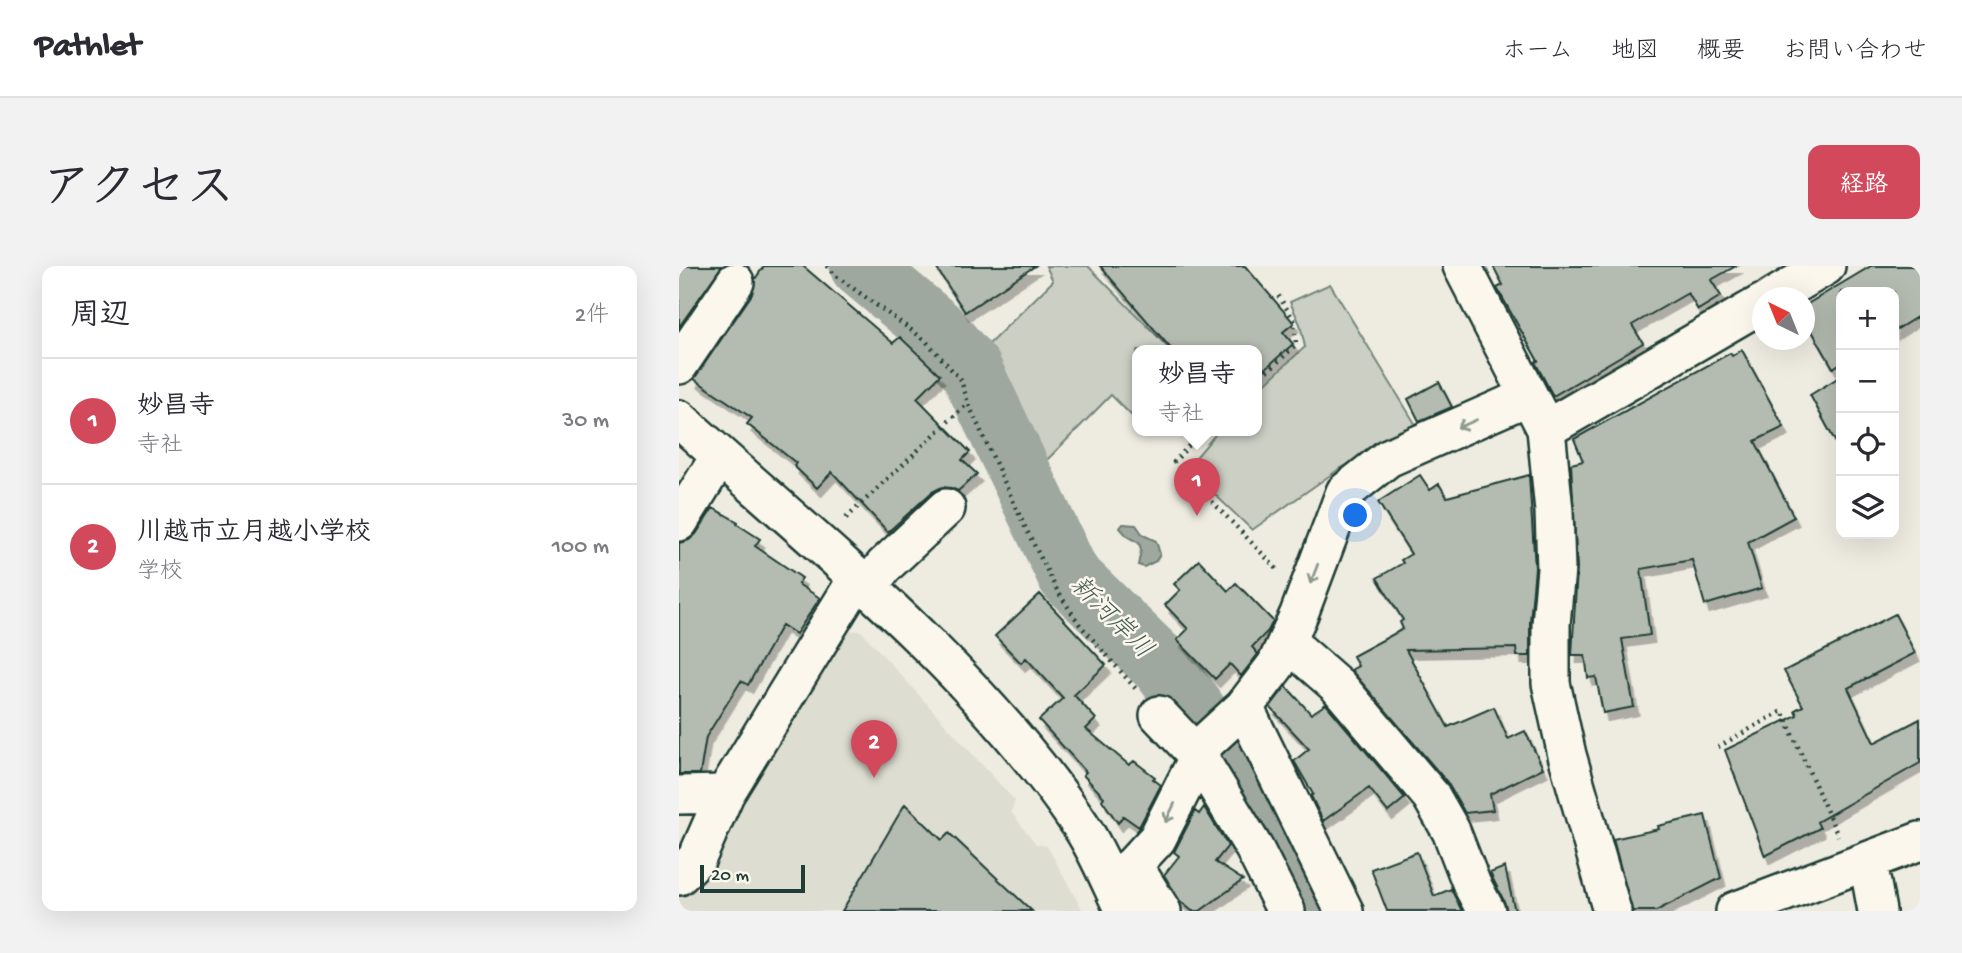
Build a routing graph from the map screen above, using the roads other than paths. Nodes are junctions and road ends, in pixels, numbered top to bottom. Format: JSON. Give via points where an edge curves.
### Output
{"nodes":[{"id":1,"x":1462,"y":266,"type":"edge"},
{"id":2,"x":1826,"y":266,"type":"edge"},
{"id":3,"x":735,"y":282,"type":"dead end"},
{"id":4,"x":1791,"y":287,"type":"edge"},
{"id":5,"x":1752,"y":309,"type":"edge"},
{"id":6,"x":679,"y":365,"type":"edge"},
{"id":7,"x":1529,"y":396,"type":"junction"},
{"id":8,"x":679,"y":419,"type":"edge"},
{"id":9,"x":1546,"y":429,"type":"junction"},
{"id":10,"x":720,"y":456,"type":"junction"},
{"id":11,"x":946,"y":508,"type":"dead end"},
{"id":12,"x":679,"y":523,"type":"edge"},
{"id":13,"x":862,"y":583,"type":"junction"},
{"id":14,"x":1284,"y":647,"type":"junction"},
{"id":15,"x":1240,"y":711,"type":"junction"},
{"id":16,"x":1159,"y":715,"type":"road end"},
{"id":17,"x":1202,"y":749,"type":"junction"},
{"id":18,"x":726,"y":794,"type":"junction"},
{"id":19,"x":679,"y":795,"type":"edge"},
{"id":20,"x":1920,"y":841,"type":"edge"},
{"id":21,"x":1860,"y":865,"type":"junction"},
{"id":22,"x":679,"y":876,"type":"edge"},
{"id":23,"x":1122,"y":886,"type":"edge"},
{"id":24,"x":1162,"y":911,"type":"edge"},
{"id":25,"x":1286,"y":911,"type":"edge"},
{"id":26,"x":1344,"y":911,"type":"edge"},
{"id":27,"x":1486,"y":911,"type":"edge"},
{"id":28,"x":1612,"y":911,"type":"edge"},
{"id":29,"x":1735,"y":911,"type":"edge"},
{"id":30,"x":1877,"y":911,"type":"edge"}],
"edges":[{"from":1,"to":7,"type":"street"},
{"from":2,"to":4,"type":"street"},
{"from":3,"to":6,"type":"street"},
{"from":5,"to":9,"type":"street"},
{"from":7,"to":9,"type":"street"},
{"from":7,"to":14,"type":"street","one_way":true,"via":[[1388,458],[1345,492]]},
{"from":8,"to":10,"type":"street"},
{"from":9,"to":28,"type":"street","via":[[1555,558],[1551,683]]},
{"from":10,"to":12,"type":"street"},
{"from":10,"to":13,"type":"street"},
{"from":11,"to":13,"type":"street"},
{"from":13,"to":18,"type":"street"},
{"from":13,"to":23,"type":"street","via":[[935,651],[1026,752]]},
{"from":14,"to":15,"type":"street","via":[[1276,665]]},
{"from":14,"to":27,"type":"street","via":[[1300,652],[1338,686],[1431,796]]},
{"from":15,"to":17,"type":"street"},
{"from":15,"to":26,"type":"street"},
{"from":16,"to":17,"type":"street"},
{"from":17,"to":23,"type":"street","one_way":true,"via":[[1157,839]]},
{"from":17,"to":25,"type":"street"},
{"from":18,"to":19,"type":"street"},
{"from":18,"to":22,"type":"street","via":[[697,858]]},
{"from":20,"to":21,"type":"street"},
{"from":21,"to":29,"type":"street"},
{"from":21,"to":30,"type":"street"},
{"from":23,"to":24,"type":"street"}]}
